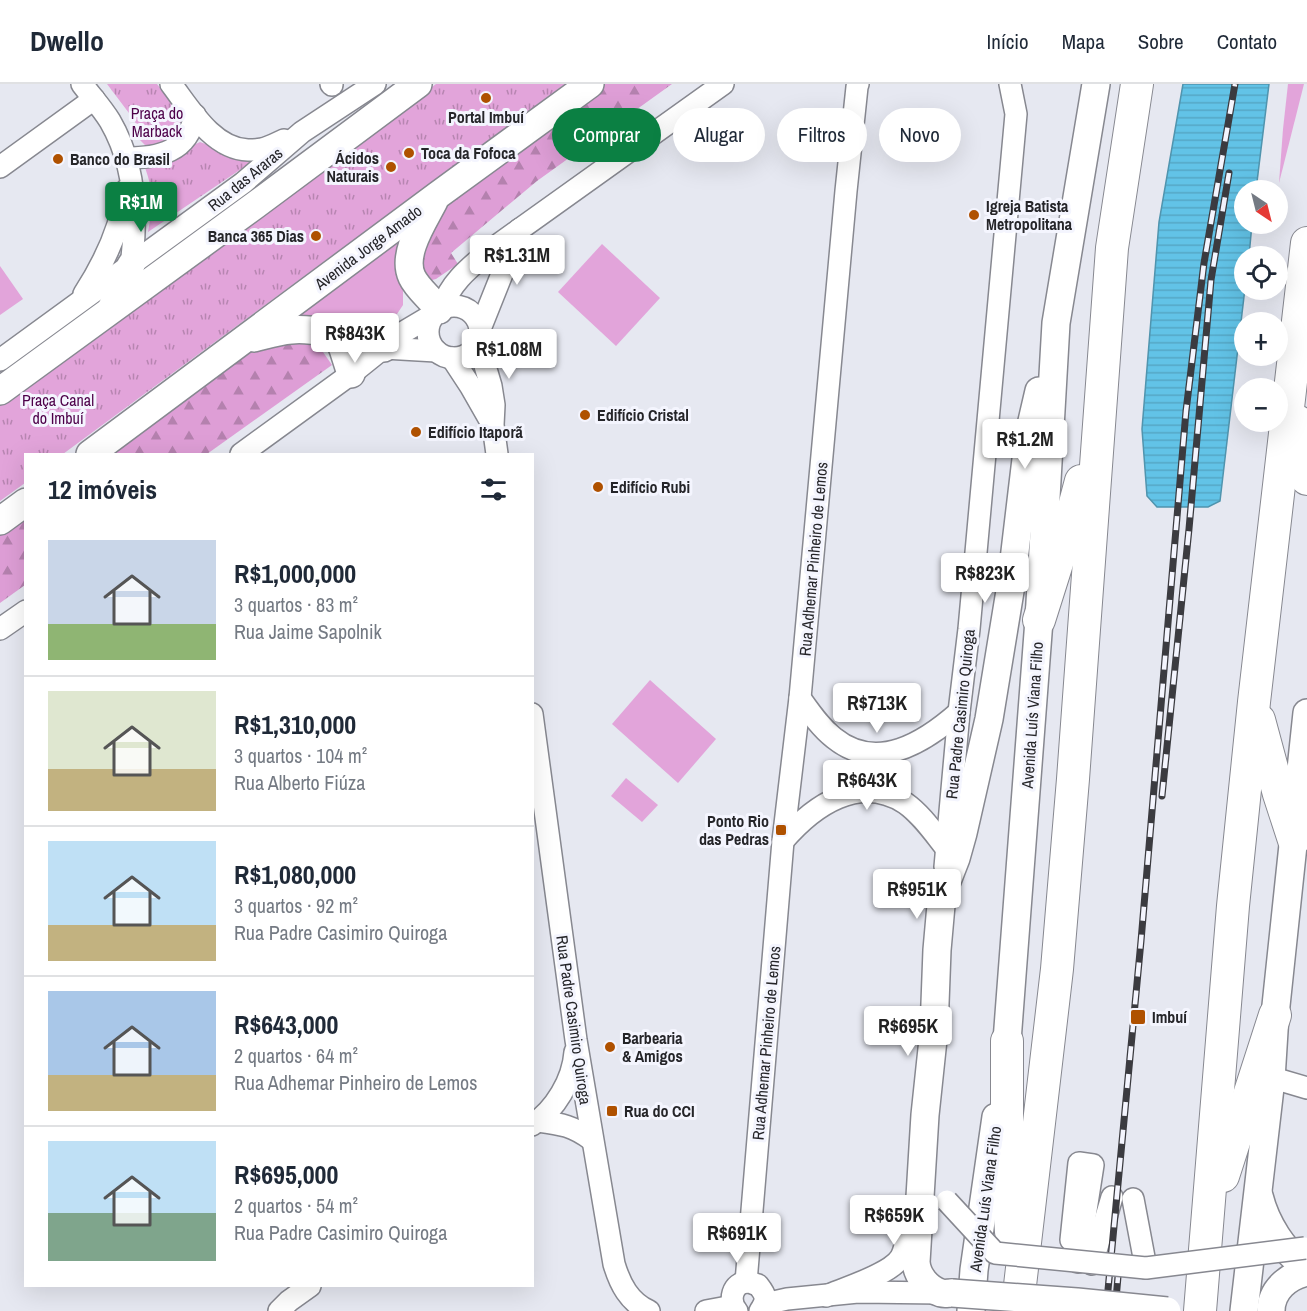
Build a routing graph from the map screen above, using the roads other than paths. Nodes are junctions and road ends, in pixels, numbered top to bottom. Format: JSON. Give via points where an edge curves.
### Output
{"nodes":[{"id":1,"x":171,"y":84,"type":"edge"},
{"id":2,"x":375,"y":84,"type":"edge"},
{"id":3,"x":418,"y":84,"type":"edge"},
{"id":4,"x":590,"y":84,"type":"edge"},
{"id":5,"x":723,"y":84,"type":"edge"},
{"id":6,"x":1010,"y":84,"type":"edge"},
{"id":7,"x":1096,"y":84,"type":"edge"},
{"id":8,"x":1137,"y":84,"type":"edge"},
{"id":9,"x":857,"y":85,"type":"edge"},
{"id":10,"x":88,"y":91,"type":"edge"},
{"id":11,"x":195,"y":115,"type":"junction"},
{"id":12,"x":302,"y":132,"type":"junction"},
{"id":13,"x":127,"y":164,"type":"junction"},
{"id":14,"x":0,"y":167,"type":"edge"},
{"id":15,"x":438,"y":195,"type":"junction"},
{"id":16,"x":520,"y":229,"type":"junction"},
{"id":17,"x":1307,"y":243,"type":"edge"},
{"id":18,"x":131,"y":265,"type":"junction"},
{"id":19,"x":79,"y":302,"type":"junction"},
{"id":20,"x":439,"y":310,"type":"junction"},
{"id":21,"x":109,"y":312,"type":"junction"},
{"id":22,"x":1056,"y":323,"type":"junction"},
{"id":23,"x":337,"y":336,"type":"junction"},
{"id":24,"x":479,"y":336,"type":"junction"},
{"id":25,"x":242,"y":342,"type":"junction"},
{"id":26,"x":384,"y":348,"type":"junction"},
{"id":27,"x":444,"y":355,"type":"junction"},
{"id":28,"x":0,"y":360,"type":"edge"},
{"id":29,"x":351,"y":374,"type":"junction"},
{"id":30,"x":1291,"y":384,"type":"junction"},
{"id":31,"x":0,"y":391,"type":"edge"},
{"id":32,"x":1100,"y":414,"type":"junction"},
{"id":33,"x":493,"y":425,"type":"junction"},
{"id":34,"x":91,"y":453,"type":"edge"},
{"id":35,"x":243,"y":453,"type":"edge"},
{"id":36,"x":497,"y":453,"type":"edge"},
{"id":37,"x":1307,"y":479,"type":"edge"},
{"id":38,"x":24,"y":503,"type":"edge"},
{"id":39,"x":0,"y":521,"type":"edge"},
{"id":40,"x":24,"y":611,"type":"edge"},
{"id":41,"x":1039,"y":620,"type":"junction"},
{"id":42,"x":0,"y":629,"type":"edge"},
{"id":43,"x":800,"y":698,"type":"junction"},
{"id":44,"x":1254,"y":702,"type":"junction"},
{"id":45,"x":959,"y":712,"type":"junction"},
{"id":46,"x":1307,"y":713,"type":"edge"},
{"id":47,"x":534,"y":729,"type":"edge"},
{"id":48,"x":1303,"y":784,"type":"edge"},
{"id":49,"x":1294,"y":840,"type":"junction"},
{"id":50,"x":783,"y":841,"type":"junction"},
{"id":51,"x":946,"y":848,"type":"junction"},
{"id":52,"x":942,"y":894,"type":"junction"},
{"id":53,"x":1275,"y":1015,"type":"junction"},
{"id":54,"x":576,"y":1040,"type":"junction"},
{"id":55,"x":1007,"y":1041,"type":"junction"},
{"id":56,"x":1271,"y":1079,"type":"junction"},
{"id":57,"x":1307,"y":1088,"type":"edge"},
{"id":58,"x":535,"y":1124,"type":"edge"},
{"id":59,"x":592,"y":1140,"type":"junction"},
{"id":60,"x":921,"y":1166,"type":"junction"},
{"id":61,"x":1258,"y":1189,"type":"junction"},
{"id":62,"x":1112,"y":1197,"type":"dead end"},
{"id":63,"x":1133,"y":1199,"type":"dead end"},
{"id":64,"x":947,"y":1202,"type":"dead end"},
{"id":65,"x":1207,"y":1220,"type":"junction"},
{"id":66,"x":1074,"y":1239,"type":"dead end"},
{"id":67,"x":1307,"y":1254,"type":"edge"},
{"id":68,"x":1085,"y":1263,"type":"junction"},
{"id":69,"x":1146,"y":1268,"type":"junction"},
{"id":70,"x":309,"y":1287,"type":"edge"},
{"id":71,"x":825,"y":1296,"type":"junction"},
{"id":72,"x":954,"y":1299,"type":"edge"},
{"id":73,"x":1018,"y":1302,"type":"edge"},
{"id":74,"x":728,"y":1303,"type":"edge"},
{"id":75,"x":763,"y":1303,"type":"edge"},
{"id":76,"x":279,"y":1311,"type":"edge"},
{"id":77,"x":649,"y":1311,"type":"edge"},
{"id":78,"x":1167,"y":1311,"type":"edge"},
{"id":79,"x":1200,"y":1311,"type":"edge"},
{"id":80,"x":1244,"y":1311,"type":"edge"},
{"id":81,"x":1270,"y":1311,"type":"edge"}],
"edges":[{"from":1,"to":11,"type":"street"},
{"from":2,"to":12,"type":"street","name":"Rua das Araras"},
{"from":3,"to":21,"type":"main road"},
{"from":4,"to":15,"type":"main road","name":"Avenida Jorge Amado"},
{"from":5,"to":16,"type":"street"},
{"from":6,"to":45,"type":"street","name":"Rua Padre Casimiro Quiroga","via":[[1016,114]]},
{"from":7,"to":22,"type":"main road","name":"Avenida Luís Viana Filho"},
{"from":8,"to":32,"type":"highway","via":[[1112,248]]},
{"from":9,"to":43,"type":"street","name":"Rua Adhemar Pinheiro de Lemos"},
{"from":10,"to":13,"type":"street","via":[[109,120]]},
{"from":10,"to":14,"type":"street"},
{"from":11,"to":12,"type":"street","via":[[220,141],[243,150],[261,150]]},
{"from":11,"to":13,"type":"street","via":[[193,126],[177,147]]},
{"from":12,"to":18,"type":"street","name":"Rua das Araras","via":[[243,183]]},
{"from":13,"to":18,"type":"street","via":[[135,227]]},
{"from":13,"to":19,"type":"street","via":[[125,197],[108,252]]},
{"from":15,"to":20,"type":"main road","via":[[415,238],[409,263],[412,277]]},
{"from":15,"to":25,"type":"main road","name":"Avenida Jorge Amado"},
{"from":16,"to":20,"type":"street","via":[[461,276]]},
{"from":16,"to":24,"type":"street"},
{"from":17,"to":30,"type":"highway"},
{"from":18,"to":19,"type":"street","name":"Rua das Araras"},
{"from":18,"to":21,"type":"main road"},
{"from":19,"to":28,"type":"street","name":"Rua das Araras"},
{"from":20,"to":24,"type":"street","via":[[464,307],[475,316]]},
{"from":20,"to":26,"type":"street"},
{"from":20,"to":27,"type":"street","via":[[430,321],[428,337],[431,345]]},
{"from":21,"to":31,"type":"main road"},
{"from":22,"to":41,"type":"main road","name":"Avenida Luís Viana Filho"},
{"from":22,"to":52,"type":"main road","via":[[1029,434],[1011,585],[989,719],[963,833]]},
{"from":23,"to":25,"type":"main road","via":[[291,329]]},
{"from":23,"to":26,"type":"main road"},
{"from":23,"to":29,"type":"main road"},
{"from":24,"to":27,"type":"street","via":[[467,354]]},
{"from":24,"to":33,"type":"street","via":[[494,405]]},
{"from":25,"to":34,"type":"main road","name":"Avenida Jorge Amado"},
{"from":26,"to":27,"type":"street"},
{"from":26,"to":29,"type":"street"},
{"from":27,"to":33,"type":"street","via":[[471,387]]},
{"from":29,"to":35,"type":"street"},
{"from":30,"to":37,"type":"highway"},
{"from":30,"to":44,"type":"highway"},
{"from":32,"to":41,"type":"highway"},
{"from":32,"to":73,"type":"highway","via":[[1057,969]]},
{"from":33,"to":36,"type":"street"},
{"from":38,"to":39,"type":"main road"},
{"from":40,"to":42,"type":"street"},
{"from":41,"to":55,"type":"main road","name":"Avenida Luís Viana Filho"},
{"from":43,"to":45,"type":"street","via":[[834,738],[845,746],[874,754],[906,748]]},
{"from":43,"to":50,"type":"street","name":"Rua Adhemar Pinheiro de Lemos"},
{"from":44,"to":49,"type":"highway"},
{"from":44,"to":65,"type":"highway"},
{"from":45,"to":51,"type":"street","name":"Rua Padre Casimiro Quiroga"},
{"from":46,"to":48,"type":"main road"},
{"from":47,"to":54,"type":"street","name":"Rua Padre Casimiro Quiroga"},
{"from":48,"to":49,"type":"main road"},
{"from":49,"to":53,"type":"main road"},
{"from":50,"to":51,"type":"street","via":[[823,806],[858,791],[892,796],[906,804]]},
{"from":50,"to":74,"type":"street","name":"Rua Adhemar Pinheiro de Lemos"},
{"from":51,"to":52,"type":"street","name":"Rua Padre Casimiro Quiroga"},
{"from":52,"to":60,"type":"main road","name":"Rua Padre Casimiro Quiroga"},
{"from":53,"to":56,"type":"main road"},
{"from":53,"to":65,"type":"highway"},
{"from":54,"to":58,"type":"street","via":[[574,1063],[562,1091]]},
{"from":54,"to":59,"type":"street","name":"Rua Padre Casimiro Quiroga"},
{"from":55,"to":72,"type":"main road","name":"Avenida Luís Viana Filho","via":[[974,1270]]},
{"from":55,"to":73,"type":"highway","via":[[1007,1171]]},
{"from":56,"to":57,"type":"street"},
{"from":56,"to":61,"type":"main road"},
{"from":58,"to":59,"type":"street","via":[[567,1125]]},
{"from":59,"to":77,"type":"street","name":"Rua Padre Casimiro Quiroga","via":[[618,1277],[629,1297]]},
{"from":60,"to":71,"type":"street","name":"Rua Padre Casimiro Quiroga","via":[[902,1256],[878,1275]]},
{"from":60,"to":72,"type":"main road","via":[[917,1270],[929,1286]]},
{"from":61,"to":67,"type":"main road","via":[[1278,1238],[1297,1261]]},
{"from":61,"to":80,"type":"main road"},
{"from":62,"to":68,"type":"street"},
{"from":63,"to":69,"type":"street"},
{"from":64,"to":68,"type":"street","bridge":true,"via":[[995,1253]]},
{"from":65,"to":79,"type":"highway"},
{"from":66,"to":68,"type":"street","via":[[1083,1170],[1087,1170],[1076,1242],[1071,1240],[1079,1163],[1093,1165]]},
{"from":67,"to":69,"type":"street","bridge":true},
{"from":67,"to":81,"type":"main road","via":[[1272,1298]]},
{"from":68,"to":69,"type":"street","bridge":true},
{"from":70,"to":76,"type":"street"},
{"from":71,"to":72,"type":"street","name":"Rua Padre Casimiro Quiroga","via":[[858,1292]]},
{"from":71,"to":75,"type":"street","name":"Rua Padre Casimiro Quiroga"},
{"from":72,"to":78,"type":"main road","bridge":true,"via":[[1077,1302]]},
{"from":74,"to":75,"type":"street","via":[[758,1284]]}]}
